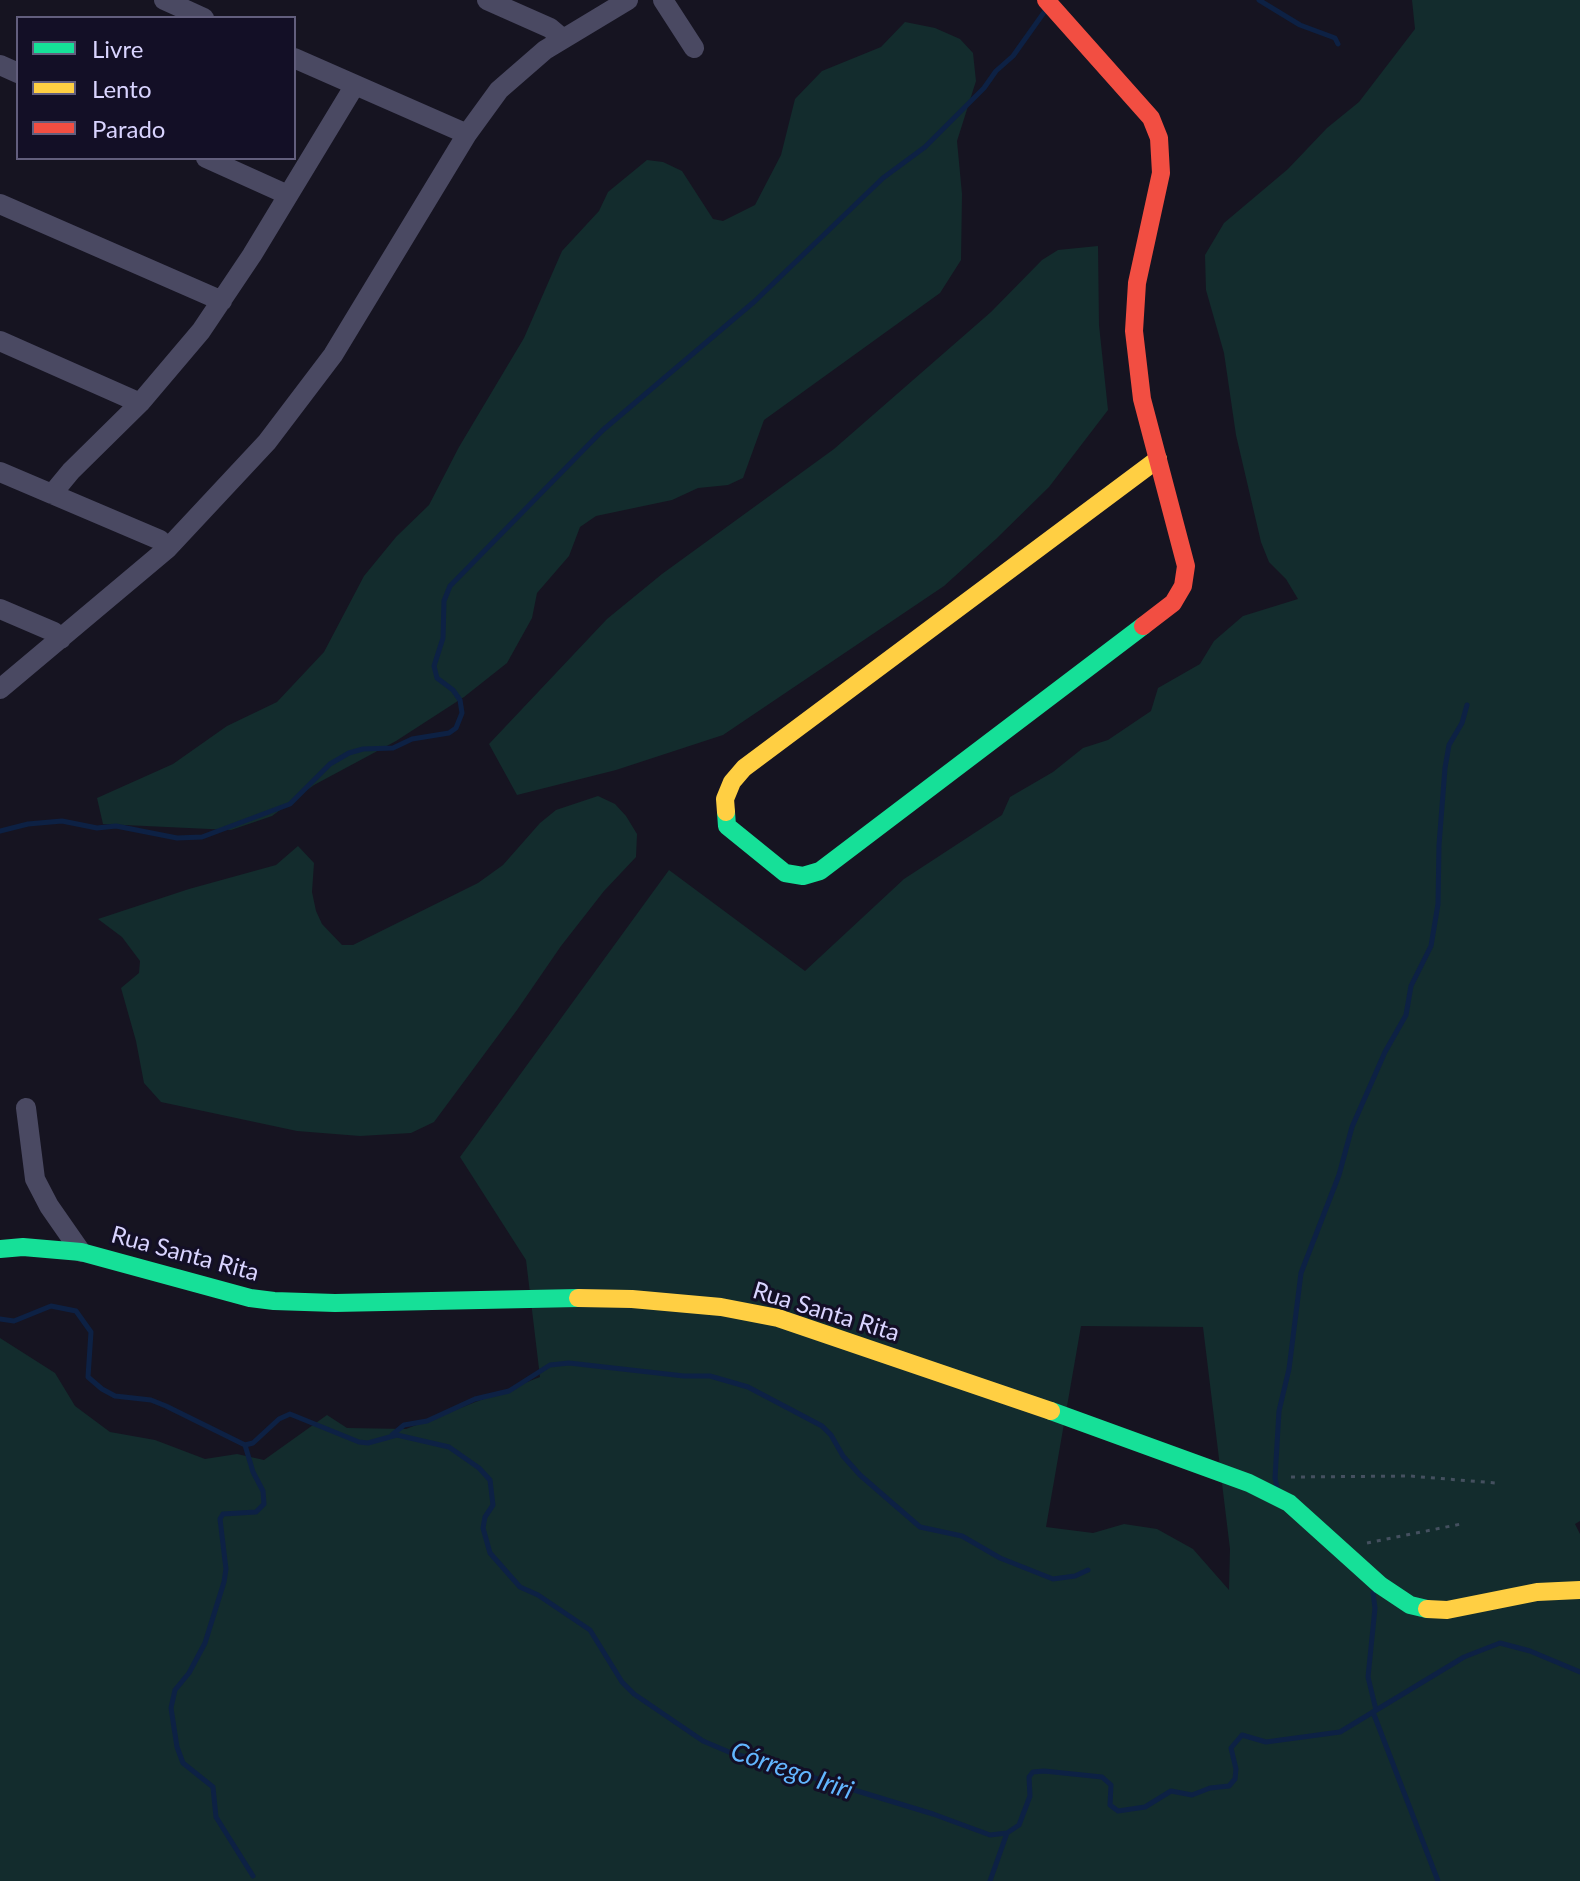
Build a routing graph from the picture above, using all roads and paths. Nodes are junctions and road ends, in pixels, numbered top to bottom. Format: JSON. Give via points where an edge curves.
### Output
{"nodes":[{"id":1,"x":164,"y":0,"type":"edge"},
{"id":2,"x":487,"y":0,"type":"edge"},
{"id":3,"x":628,"y":0,"type":"edge"},
{"id":4,"x":663,"y":0,"type":"edge"},
{"id":5,"x":1046,"y":0,"type":"edge"},
{"id":6,"x":200,"y":16,"type":"edge"},
{"id":7,"x":563,"y":39,"type":"junction"},
{"id":8,"x":694,"y":48,"type":"dead end"},
{"id":9,"x":296,"y":59,"type":"edge"},
{"id":10,"x":355,"y":85,"type":"junction"},
{"id":11,"x":467,"y":134,"type":"junction"},
{"id":12,"x":210,"y":160,"type":"edge"},
{"id":13,"x":288,"y":195,"type":"junction"},
{"id":14,"x":0,"y":204,"type":"edge"},
{"id":15,"x":222,"y":301,"type":"junction"},
{"id":16,"x":0,"y":341,"type":"edge"},
{"id":17,"x":140,"y":403,"type":"junction"},
{"id":18,"x":1158,"y":459,"type":"junction"},
{"id":19,"x":0,"y":472,"type":"edge"},
{"id":20,"x":52,"y":494,"type":"junction"},
{"id":21,"x":168,"y":548,"type":"junction"},
{"id":22,"x":0,"y":609,"type":"edge"},
{"id":23,"x":61,"y":639,"type":"junction"},
{"id":24,"x":0,"y":689,"type":"edge"},
{"id":25,"x":26,"y":1108,"type":"dead end"},
{"id":26,"x":0,"y":1249,"type":"edge"},
{"id":27,"x":81,"y":1252,"type":"junction"},
{"id":28,"x":1291,"y":1477,"type":"dead end"},
{"id":29,"x":1496,"y":1483,"type":"dead end"},
{"id":30,"x":1461,"y":1524,"type":"dead end"},
{"id":31,"x":1340,"y":1548,"type":"junction"},
{"id":32,"x":1580,"y":1590,"type":"edge"}],
"edges":[{"from":1,"to":6,"type":"street"},
{"from":2,"to":7,"type":"street"},
{"from":3,"to":7,"type":"street"},
{"from":4,"to":8,"type":"street"},
{"from":5,"to":18,"type":"street","via":[[1151,118],[1159,138],[1161,173],[1137,283],[1134,331],[1142,399]]},
{"from":7,"to":11,"type":"street","via":[[513,75]]},
{"from":9,"to":10,"type":"street"},
{"from":10,"to":11,"type":"street"},
{"from":10,"to":13,"type":"street"},
{"from":11,"to":21,"type":"street","via":[[317,377],[235,479]]},
{"from":12,"to":13,"type":"street"},
{"from":13,"to":15,"type":"street"},
{"from":14,"to":15,"type":"street"},
{"from":15,"to":17,"type":"street"},
{"from":16,"to":17,"type":"street"},
{"from":17,"to":20,"type":"street"},
{"from":18,"to":18,"type":"street","via":[[1186,566],[1173,603],[820,871],[803,876],[785,873],[727,826],[725,799],[744,768]]},
{"from":19,"to":20,"type":"street"},
{"from":20,"to":21,"type":"street"},
{"from":21,"to":23,"type":"street"},
{"from":22,"to":23,"type":"street"},
{"from":23,"to":24,"type":"street"},
{"from":25,"to":27,"type":"street","via":[[35,1179]]},
{"from":26,"to":27,"type":"street","name":"Rua Santa Rita"},
{"from":27,"to":31,"type":"street","name":"Rua Santa Rita","via":[[274,1301],[632,1299],[778,1318],[1249,1483],[1289,1503]]},
{"from":28,"to":29,"type":"path","via":[[1410,1476]]},
{"from":30,"to":31,"type":"path"},
{"from":31,"to":32,"type":"street","name":"Rua Santa Rita","via":[[1390,1593],[1424,1609]]}]}
